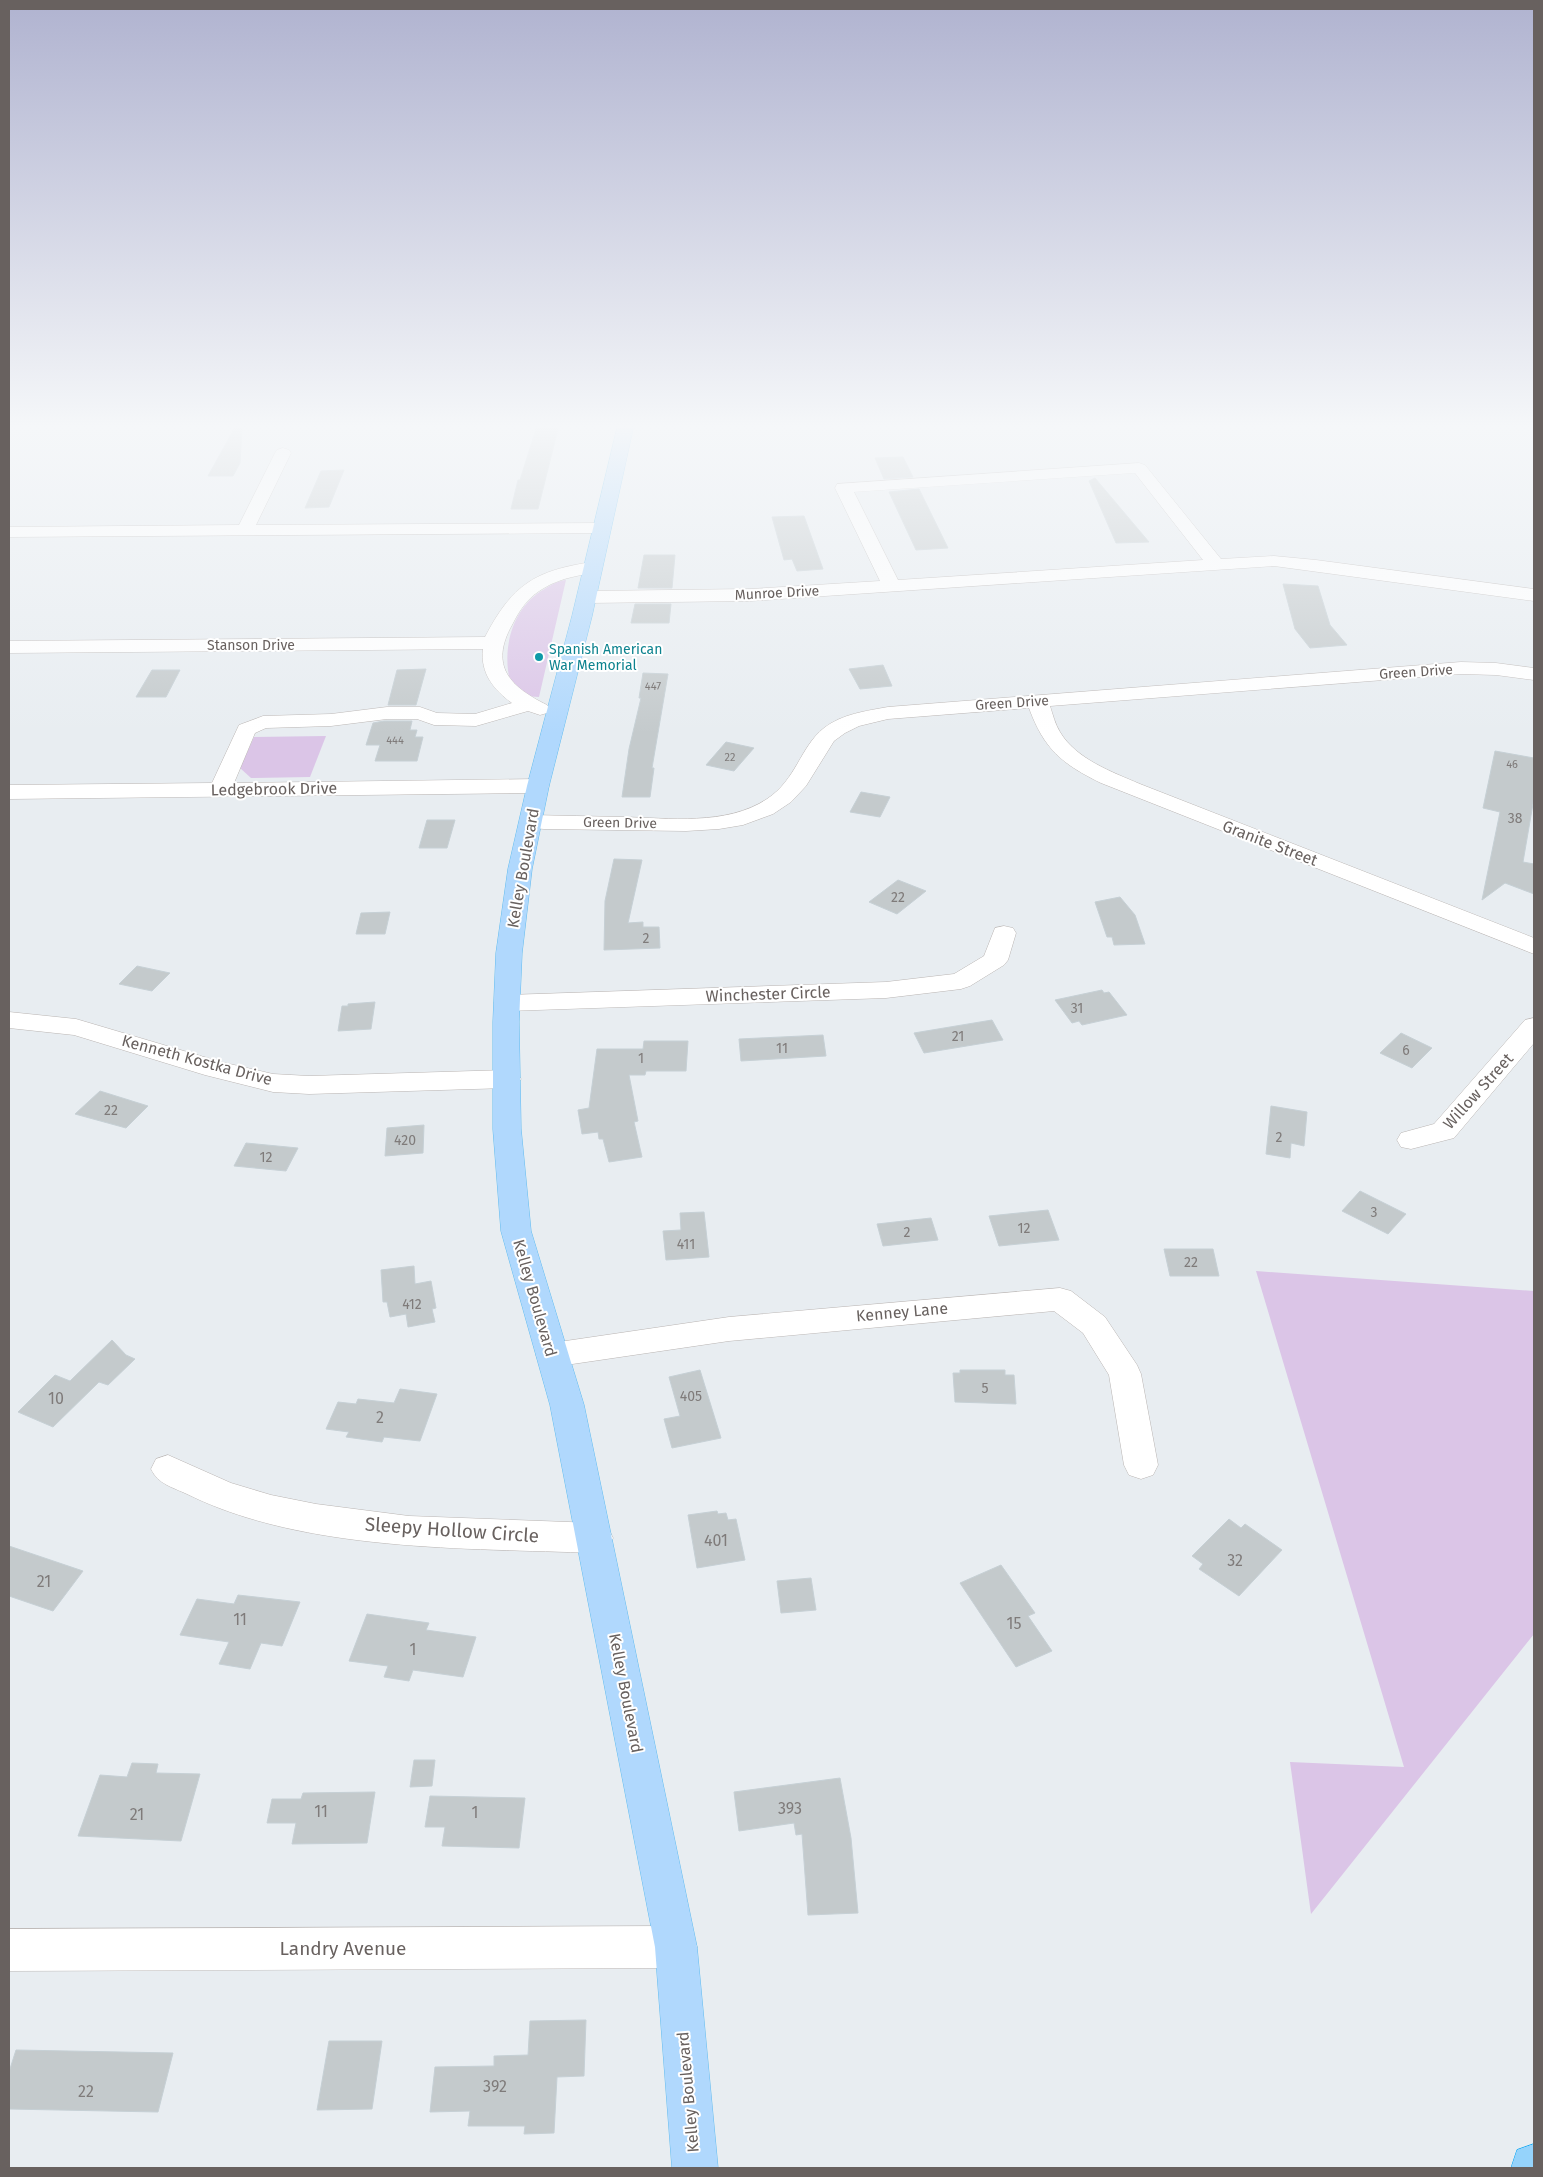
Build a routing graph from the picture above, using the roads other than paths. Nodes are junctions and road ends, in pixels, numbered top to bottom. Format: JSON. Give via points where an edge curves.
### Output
{"nodes":[{"id":1,"x":175,"y":531,"type":"edge"},
{"id":2,"x":601,"y":531,"type":"edge"},
{"id":3,"x":864,"y":531,"type":"edge"},
{"id":4,"x":1188,"y":531,"type":"edge"},
{"id":5,"x":9,"y":532,"type":"edge"},
{"id":6,"x":1214,"y":564,"type":"junction"},
{"id":7,"x":593,"y":567,"type":"junction"},
{"id":8,"x":892,"y":586,"type":"junction"},
{"id":9,"x":1534,"y":595,"type":"edge"},
{"id":10,"x":587,"y":597,"type":"junction"},
{"id":11,"x":493,"y":643,"type":"junction"},
{"id":12,"x":9,"y":647,"type":"edge"},
{"id":13,"x":1534,"y":674,"type":"edge"},
{"id":14,"x":1037,"y":701,"type":"junction"},
{"id":15,"x":530,"y":704,"type":"junction"},
{"id":16,"x":559,"y":712,"type":"junction"},
{"id":17,"x":538,"y":786,"type":"junction"},
{"id":18,"x":220,"y":789,"type":"junction"},
{"id":19,"x":9,"y":792,"type":"edge"},
{"id":20,"x":532,"y":822,"type":"junction"},
{"id":21,"x":1004,"y":933,"type":"dead end"},
{"id":22,"x":1534,"y":947,"type":"edge"},
{"id":23,"x":507,"y":1003,"type":"junction"},
{"id":24,"x":9,"y":1020,"type":"edge"},
{"id":25,"x":1534,"y":1026,"type":"edge"},
{"id":26,"x":507,"y":1080,"type":"junction"},
{"id":27,"x":1411,"y":1140,"type":"dead end"},
{"id":28,"x":552,"y":1355,"type":"junction"},
{"id":29,"x":1141,"y":1465,"type":"dead end"},
{"id":30,"x":168,"y":1469,"type":"dead end"},
{"id":31,"x":595,"y":1538,"type":"junction"},
{"id":32,"x":676,"y":1947,"type":"junction"},
{"id":33,"x":9,"y":1950,"type":"edge"},
{"id":34,"x":695,"y":2168,"type":"edge"}],
"edges":[{"from":1,"to":5,"type":"street"},
{"from":2,"to":7,"type":"main road","name":"Kelley Boulevard"},
{"from":3,"to":8,"type":"street"},
{"from":4,"to":6,"type":"street"},
{"from":6,"to":8,"type":"street","name":"Munroe Drive"},
{"from":6,"to":9,"type":"street","name":"Munroe Drive","via":[[1295,562]]},
{"from":7,"to":10,"type":"main road","name":"Kelley Boulevard"},
{"from":7,"to":11,"type":"street","via":[[569,570],[523,594],[512,606]]},
{"from":8,"to":10,"type":"street","name":"Munroe Drive","via":[[750,595]]},
{"from":10,"to":16,"type":"main road","name":"Kelley Boulevard"},
{"from":11,"to":12,"type":"street","name":"Stanson Drive"},
{"from":11,"to":15,"type":"street","via":[[491,665],[500,682],[519,700]]},
{"from":13,"to":14,"type":"street","name":"Green Drive","via":[[1461,668]]},
{"from":14,"to":20,"type":"street","name":"Green Drive","via":[[904,711],[855,720],[823,740],[805,772],[779,800],[766,809],[730,821],[695,824]]},
{"from":14,"to":22,"type":"street","name":"Granite Street","via":[[1049,730],[1065,752],[1094,771]]},
{"from":15,"to":16,"type":"street"},
{"from":15,"to":18,"type":"street","via":[[476,720],[434,719],[420,713],[387,713],[331,720],[263,722],[246,729]]},
{"from":16,"to":17,"type":"main road","name":"Kelley Boulevard"},
{"from":17,"to":18,"type":"street","name":"Ledgebrook Drive"},
{"from":17,"to":20,"type":"main road","name":"Kelley Boulevard"},
{"from":18,"to":19,"type":"street","name":"Ledgebrook Drive"},
{"from":20,"to":23,"type":"main road","name":"Kelley Boulevard","via":[[520,869],[509,953]]},
{"from":21,"to":23,"type":"street","name":"Winchester Circle","via":[[995,960],[961,981],[886,990]]},
{"from":23,"to":26,"type":"main road","name":"Kelley Boulevard"},
{"from":24,"to":26,"type":"street","name":"Kenneth Kostka Drive","via":[[76,1027],[273,1083]]},
{"from":25,"to":27,"type":"street","name":"Willow Street","via":[[1444,1131]]},
{"from":26,"to":28,"type":"main road","name":"Kelley Boulevard","via":[[507,1129],[516,1231]]},
{"from":28,"to":29,"type":"street","name":"Kenney Lane","via":[[729,1329],[1060,1299],[1094,1325],[1125,1374]]},
{"from":28,"to":31,"type":"main road","name":"Kelley Boulevard","via":[[567,1406]]},
{"from":30,"to":31,"type":"street","name":"Sleepy Hollow Circle","via":[[226,1496],[305,1517],[398,1530]]},
{"from":31,"to":32,"type":"main road","name":"Kelley Boulevard"},
{"from":32,"to":33,"type":"street","name":"Landry Avenue"},
{"from":32,"to":34,"type":"main road","name":"Kelley Boulevard"}]}
